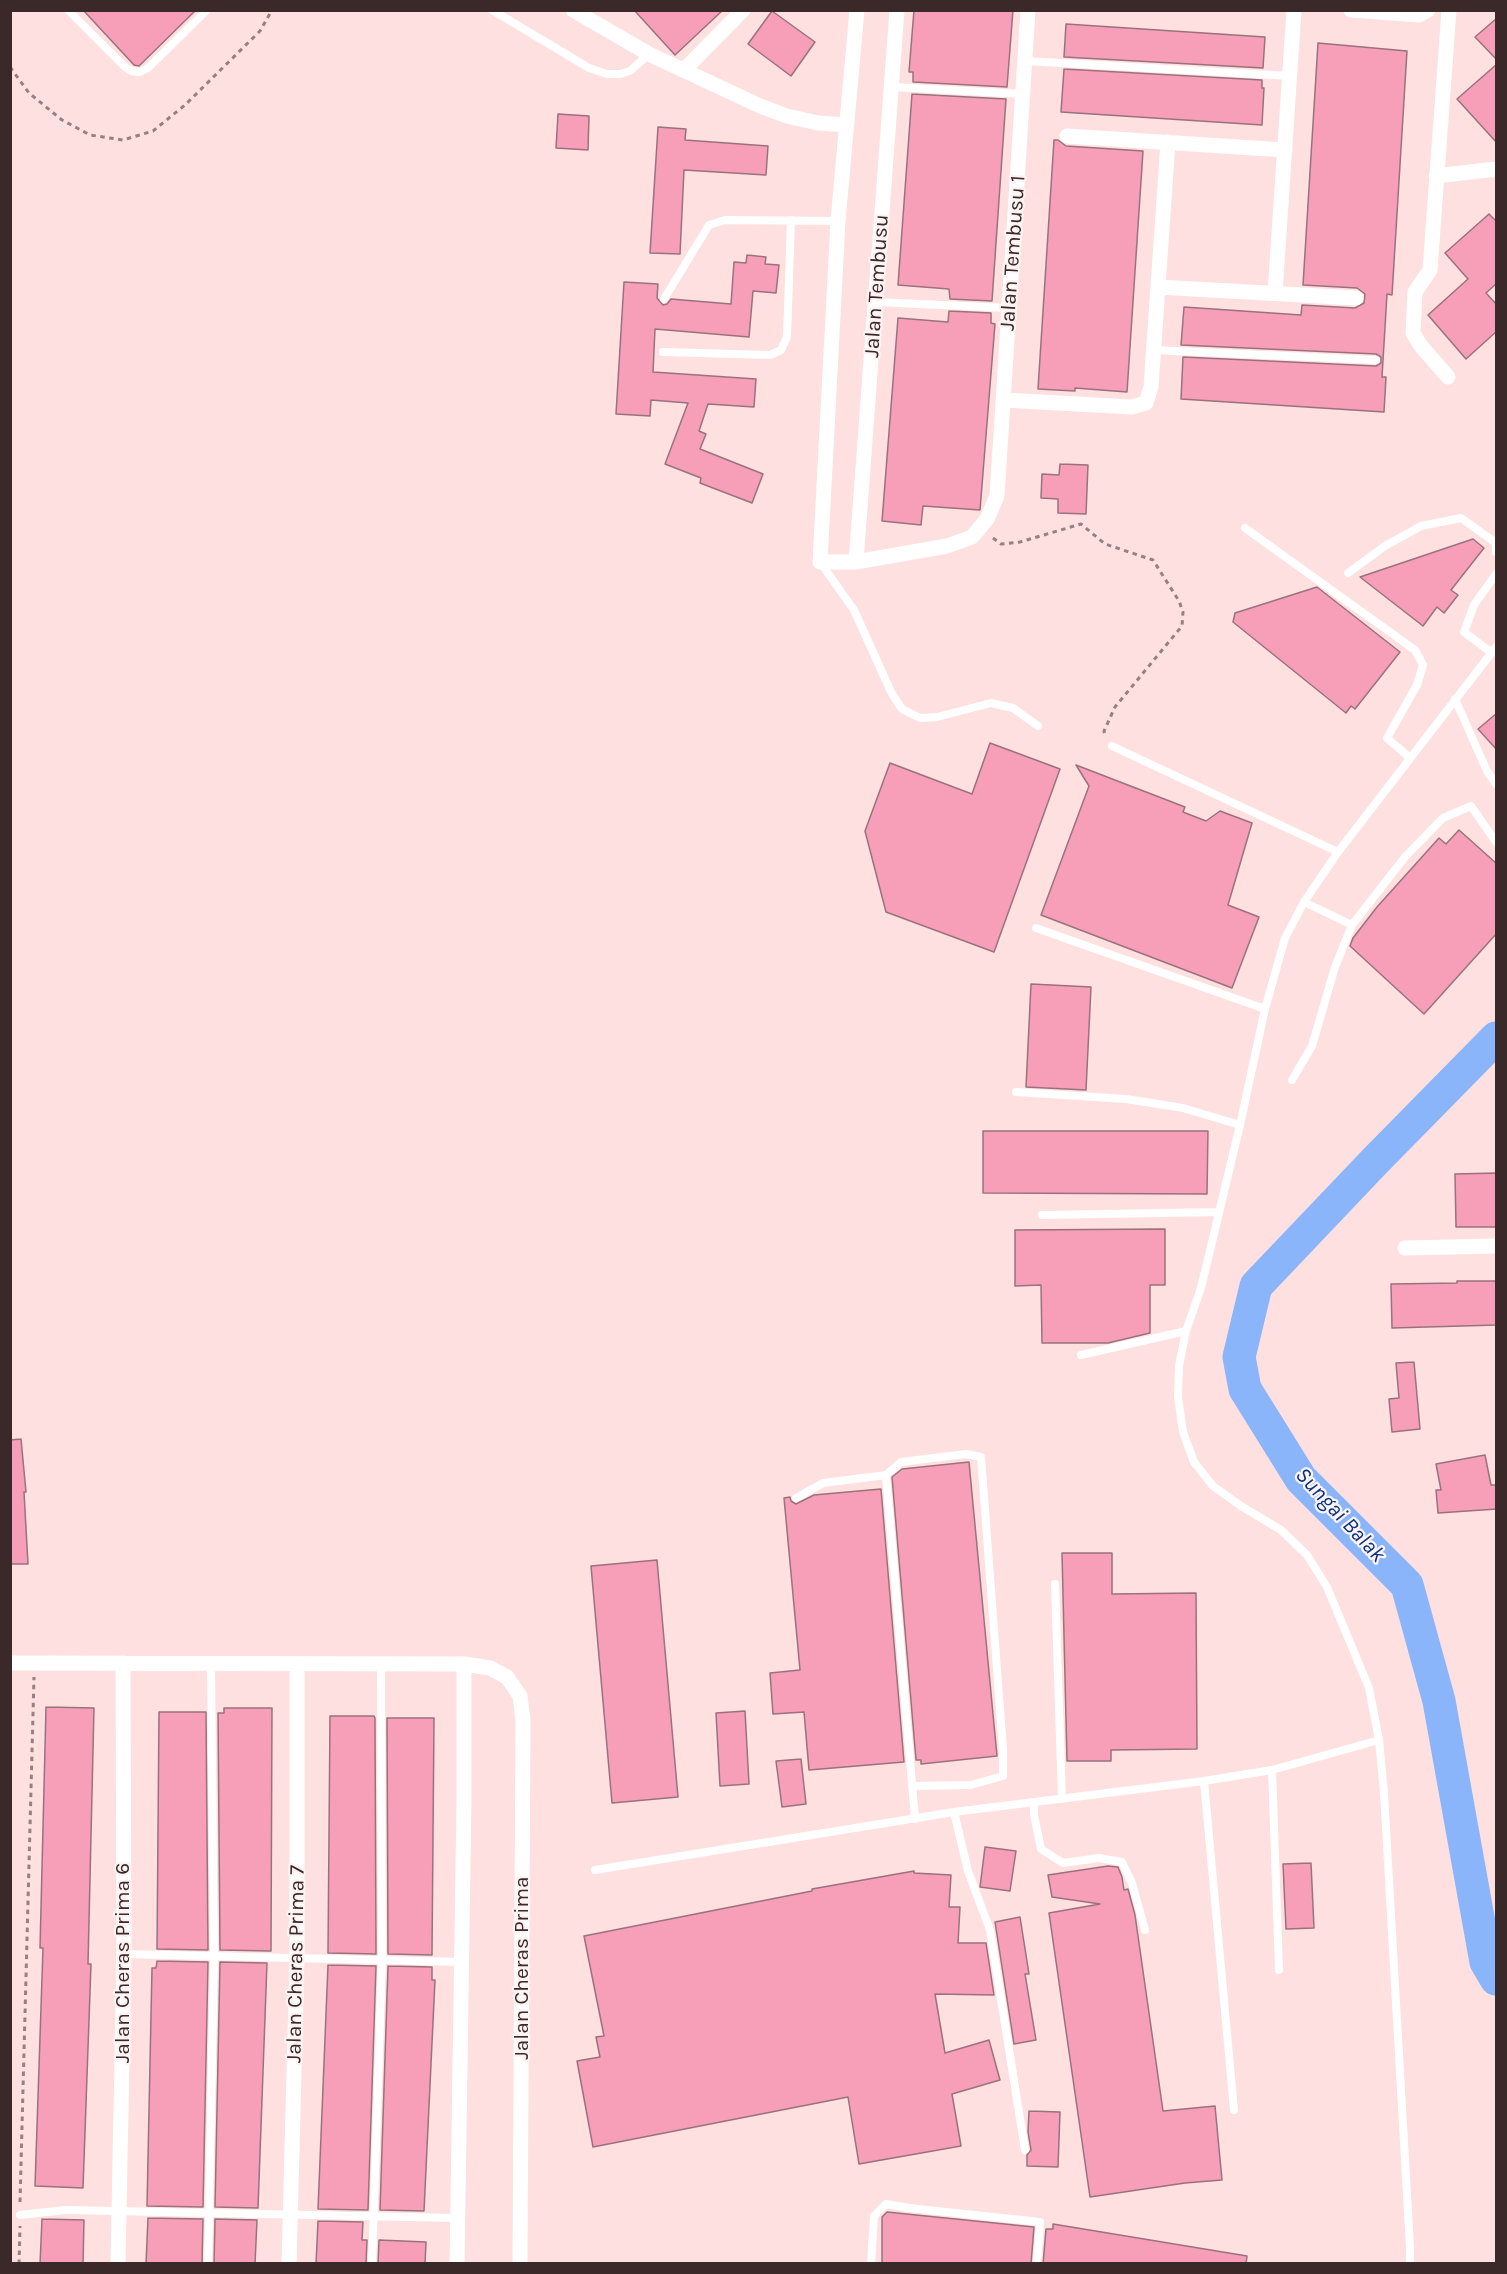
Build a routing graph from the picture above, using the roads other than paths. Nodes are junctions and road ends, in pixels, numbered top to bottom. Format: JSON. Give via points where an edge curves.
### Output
{"nodes":[{"id":1,"x":68,"y":10,"type":"edge"},
{"id":2,"x":207,"y":10,"type":"edge"},
{"id":3,"x":492,"y":10,"type":"edge"},
{"id":4,"x":573,"y":10,"type":"edge"},
{"id":5,"x":743,"y":10,"type":"edge"},
{"id":6,"x":857,"y":10,"type":"edge"},
{"id":7,"x":897,"y":10,"type":"edge"},
{"id":8,"x":1028,"y":10,"type":"edge"},
{"id":9,"x":1294,"y":10,"type":"edge"},
{"id":10,"x":1352,"y":10,"type":"edge"},
{"id":11,"x":1428,"y":10,"type":"edge"},
{"id":12,"x":1449,"y":10,"type":"edge"},
{"id":13,"x":649,"y":54,"type":"junction"},
{"id":14,"x":1025,"y":61,"type":"junction"},
{"id":15,"x":685,"y":69,"type":"junction"},
{"id":16,"x":1290,"y":76,"type":"junction"},
{"id":17,"x":892,"y":87,"type":"junction"},
{"id":18,"x":1023,"y":94,"type":"junction"},
{"id":19,"x":846,"y":125,"type":"junction"},
{"id":20,"x":1067,"y":136,"type":"dead end"},
{"id":21,"x":1168,"y":142,"type":"junction"},
{"id":22,"x":1285,"y":150,"type":"junction"},
{"id":23,"x":1497,"y":169,"type":"edge"},
{"id":24,"x":1436,"y":176,"type":"junction"},
{"id":25,"x":791,"y":220,"type":"junction"},
{"id":26,"x":838,"y":220,"type":"junction"},
{"id":27,"x":1158,"y":287,"type":"junction"},
{"id":28,"x":1275,"y":293,"type":"junction"},
{"id":29,"x":1356,"y":298,"type":"dead end"},
{"id":30,"x":664,"y":299,"type":"dead end"},
{"id":31,"x":875,"y":302,"type":"junction"},
{"id":32,"x":1009,"y":308,"type":"junction"},
{"id":33,"x":1153,"y":350,"type":"junction"},
{"id":34,"x":663,"y":352,"type":"dead end"},
{"id":35,"x":1376,"y":360,"type":"dead end"},
{"id":36,"x":1448,"y":377,"type":"dead end"},
{"id":37,"x":1003,"y":400,"type":"junction"},
{"id":38,"x":1245,"y":528,"type":"dead end"},
{"id":39,"x":1497,"y":552,"type":"edge"},
{"id":40,"x":820,"y":562,"type":"junction"},
{"id":41,"x":856,"y":562,"type":"junction"},
{"id":42,"x":1348,"y":573,"type":"dead end"},
{"id":43,"x":1497,"y":574,"type":"edge"},
{"id":44,"x":1494,"y":650,"type":"edge"},
{"id":45,"x":1455,"y":699,"type":"junction"},
{"id":46,"x":1038,"y":726,"type":"dead end"},
{"id":47,"x":1112,"y":746,"type":"road end"},
{"id":48,"x":1410,"y":758,"type":"junction"},
{"id":49,"x":1497,"y":784,"type":"edge"},
{"id":50,"x":1497,"y":842,"type":"edge"},
{"id":51,"x":1338,"y":852,"type":"junction"},
{"id":52,"x":1304,"y":902,"type":"junction"},
{"id":53,"x":1352,"y":925,"type":"junction"},
{"id":54,"x":1036,"y":928,"type":"dead end"},
{"id":55,"x":1265,"y":1009,"type":"junction"},
{"id":56,"x":1292,"y":1080,"type":"dead end"},
{"id":57,"x":1016,"y":1092,"type":"dead end"},
{"id":58,"x":1240,"y":1125,"type":"junction"},
{"id":59,"x":1219,"y":1212,"type":"junction"},
{"id":60,"x":1042,"y":1215,"type":"dead end"},
{"id":61,"x":1497,"y":1246,"type":"edge"},
{"id":62,"x":1405,"y":1248,"type":"dead end"},
{"id":63,"x":1186,"y":1331,"type":"junction"},
{"id":64,"x":1081,"y":1355,"type":"dead end"},
{"id":65,"x":886,"y":1475,"type":"junction"},
{"id":66,"x":796,"y":1498,"type":"dead end"},
{"id":67,"x":1055,"y":1584,"type":"dead end"},
{"id":68,"x":10,"y":1663,"type":"edge"},
{"id":69,"x":123,"y":1663,"type":"junction"},
{"id":70,"x":211,"y":1664,"type":"junction"},
{"id":71,"x":297,"y":1664,"type":"junction"},
{"id":72,"x":381,"y":1664,"type":"junction"},
{"id":73,"x":464,"y":1664,"type":"junction"},
{"id":74,"x":1379,"y":1740,"type":"junction"},
{"id":75,"x":1272,"y":1770,"type":"junction"},
{"id":76,"x":1204,"y":1781,"type":"junction"},
{"id":77,"x":912,"y":1786,"type":"junction"},
{"id":78,"x":1062,"y":1799,"type":"junction"},
{"id":79,"x":1035,"y":1802,"type":"junction"},
{"id":80,"x":954,"y":1812,"type":"junction"},
{"id":81,"x":915,"y":1819,"type":"junction"},
{"id":82,"x":594,"y":1870,"type":"dead end"},
{"id":83,"x":1145,"y":1930,"type":"dead end"},
{"id":84,"x":124,"y":1954,"type":"junction"},
{"id":85,"x":214,"y":1956,"type":"junction"},
{"id":86,"x":297,"y":1958,"type":"junction"},
{"id":87,"x":382,"y":1960,"type":"junction"},
{"id":88,"x":462,"y":1962,"type":"junction"},
{"id":89,"x":1279,"y":1970,"type":"dead end"},
{"id":90,"x":1234,"y":2110,"type":"dead end"},
{"id":91,"x":1025,"y":2150,"type":"dead end"},
{"id":92,"x":119,"y":2211,"type":"junction"},
{"id":93,"x":210,"y":2213,"type":"junction"},
{"id":94,"x":20,"y":2215,"type":"road end"},
{"id":95,"x":291,"y":2215,"type":"junction"},
{"id":96,"x":373,"y":2216,"type":"junction"},
{"id":97,"x":456,"y":2218,"type":"junction"},
{"id":98,"x":118,"y":2264,"type":"edge"},
{"id":99,"x":208,"y":2264,"type":"edge"},
{"id":100,"x":290,"y":2264,"type":"edge"},
{"id":101,"x":372,"y":2264,"type":"edge"},
{"id":102,"x":457,"y":2264,"type":"edge"},
{"id":103,"x":520,"y":2264,"type":"edge"},
{"id":104,"x":871,"y":2264,"type":"edge"},
{"id":105,"x":1037,"y":2264,"type":"edge"},
{"id":106,"x":1410,"y":2264,"type":"edge"}],
"edges":[{"from":1,"to":2,"type":"lane","via":[[124,66],[140,72]]},
{"from":3,"to":13,"type":"lane","via":[[589,68],[607,74],[630,71]]},
{"from":4,"to":13,"type":"street"},
{"from":5,"to":15,"type":"street"},
{"from":6,"to":19,"type":"street"},
{"from":7,"to":17,"type":"street","name":"Jalan Tembusu"},
{"from":8,"to":14,"type":"street","name":"Jalan Tembusu 1"},
{"from":9,"to":16,"type":"street"},
{"from":10,"to":11,"type":"street","via":[[1419,15]]},
{"from":12,"to":24,"type":"street"},
{"from":13,"to":15,"type":"street"},
{"from":14,"to":16,"type":"lane"},
{"from":14,"to":18,"type":"street","name":"Jalan Tembusu 1"},
{"from":15,"to":19,"type":"street","via":[[787,116]]},
{"from":16,"to":22,"type":"street"},
{"from":17,"to":18,"type":"lane"},
{"from":17,"to":31,"type":"street","name":"Jalan Tembusu"},
{"from":18,"to":32,"type":"street","name":"Jalan Tembusu 1"},
{"from":19,"to":26,"type":"street"},
{"from":20,"to":21,"type":"street"},
{"from":21,"to":22,"type":"street"},
{"from":21,"to":27,"type":"street"},
{"from":22,"to":28,"type":"street"},
{"from":23,"to":24,"type":"street"},
{"from":24,"to":36,"type":"street","via":[[1430,270],[1415,291],[1413,333]]},
{"from":25,"to":26,"type":"lane"},
{"from":25,"to":30,"type":"lane","via":[[726,220],[709,225]]},
{"from":25,"to":34,"type":"lane","via":[[787,337],[781,350],[770,355]]},
{"from":26,"to":40,"type":"street"},
{"from":27,"to":28,"type":"street"},
{"from":27,"to":33,"type":"street"},
{"from":28,"to":29,"type":"street"},
{"from":31,"to":32,"type":"lane"},
{"from":31,"to":41,"type":"street","name":"Jalan Tembusu"},
{"from":32,"to":37,"type":"street","name":"Jalan Tembusu 1"},
{"from":33,"to":35,"type":"lane"},
{"from":33,"to":37,"type":"street","via":[[1146,403],[1132,407]]},
{"from":37,"to":41,"type":"street","name":"Jalan Tembusu 1","via":[[997,496],[987,519],[972,537],[947,546]]},
{"from":38,"to":48,"type":"lane","via":[[1415,650],[1423,665],[1417,685],[1387,738]]},
{"from":39,"to":42,"type":"lane","via":[[1496,543],[1461,518],[1421,526]]},
{"from":40,"to":41,"type":"street"},
{"from":40,"to":46,"type":"lane","via":[[854,610],[902,709],[929,718],[991,702],[1013,708]]},
{"from":43,"to":44,"type":"lane","via":[[1474,605],[1464,632]]},
{"from":44,"to":45,"type":"lane"},
{"from":45,"to":48,"type":"lane"},
{"from":45,"to":49,"type":"lane","via":[[1487,771]]},
{"from":47,"to":51,"type":"lane"},
{"from":48,"to":51,"type":"lane"},
{"from":50,"to":53,"type":"lane","via":[[1471,806],[1443,818],[1405,857]]},
{"from":51,"to":52,"type":"lane"},
{"from":52,"to":53,"type":"lane"},
{"from":52,"to":55,"type":"lane","via":[[1285,938]]},
{"from":53,"to":56,"type":"lane","via":[[1312,1046]]},
{"from":54,"to":55,"type":"lane"},
{"from":55,"to":58,"type":"lane"},
{"from":57,"to":58,"type":"lane","via":[[1183,1108]]},
{"from":58,"to":59,"type":"lane"},
{"from":59,"to":60,"type":"lane"},
{"from":59,"to":63,"type":"lane"},
{"from":61,"to":62,"type":"street"},
{"from":63,"to":64,"type":"lane"},
{"from":63,"to":74,"type":"lane","via":[[1178,1398],[1183,1432],[1194,1462],[1213,1486],[1281,1530],[1307,1555],[1327,1587],[1355,1651],[1369,1688]]},
{"from":65,"to":66,"type":"lane","via":[[823,1483]]},
{"from":65,"to":77,"type":"lane"},
{"from":65,"to":77,"type":"lane","via":[[901,1462],[966,1454],[981,1457],[1003,1776],[971,1785]]},
{"from":67,"to":78,"type":"lane"},
{"from":68,"to":69,"type":"street"},
{"from":69,"to":70,"type":"street"},
{"from":69,"to":84,"type":"street","name":"Jalan Cheras Prima 6"},
{"from":70,"to":71,"type":"street"},
{"from":70,"to":85,"type":"lane"},
{"from":71,"to":72,"type":"street"},
{"from":71,"to":86,"type":"street","name":"Jalan Cheras Prima 7"},
{"from":72,"to":73,"type":"street"},
{"from":72,"to":87,"type":"lane"},
{"from":73,"to":88,"type":"street"},
{"from":73,"to":103,"type":"street","name":"Jalan Cheras Prima","via":[[490,1668],[507,1677],[520,1696],[523,1721]]},
{"from":74,"to":75,"type":"lane"},
{"from":74,"to":106,"type":"lane"},
{"from":75,"to":76,"type":"lane"},
{"from":75,"to":89,"type":"lane"},
{"from":76,"to":78,"type":"lane"},
{"from":76,"to":90,"type":"lane"},
{"from":77,"to":81,"type":"lane"},
{"from":78,"to":79,"type":"lane"},
{"from":79,"to":80,"type":"lane"},
{"from":79,"to":83,"type":"lane","via":[[1041,1849],[1063,1863],[1099,1858],[1122,1862]]},
{"from":80,"to":81,"type":"lane"},
{"from":80,"to":91,"type":"lane","via":[[968,1871],[990,1930]]},
{"from":81,"to":82,"type":"lane"},
{"from":84,"to":85,"type":"lane"},
{"from":84,"to":92,"type":"street","name":"Jalan Cheras Prima 6"},
{"from":85,"to":86,"type":"lane"},
{"from":85,"to":93,"type":"lane"},
{"from":86,"to":87,"type":"lane"},
{"from":86,"to":95,"type":"street","name":"Jalan Cheras Prima 7"},
{"from":87,"to":88,"type":"lane"},
{"from":87,"to":96,"type":"lane"},
{"from":88,"to":97,"type":"street"},
{"from":92,"to":93,"type":"lane"},
{"from":92,"to":94,"type":"lane","via":[[65,2210]]},
{"from":92,"to":98,"type":"street","name":"Jalan Cheras Prima 6"},
{"from":93,"to":95,"type":"lane"},
{"from":93,"to":99,"type":"lane"},
{"from":95,"to":96,"type":"lane"},
{"from":95,"to":100,"type":"street","name":"Jalan Cheras Prima 7"},
{"from":96,"to":97,"type":"lane"},
{"from":96,"to":101,"type":"lane"},
{"from":97,"to":102,"type":"street"},
{"from":104,"to":105,"type":"lane","via":[[874,2216],[886,2204],[1040,2222]]}]}
